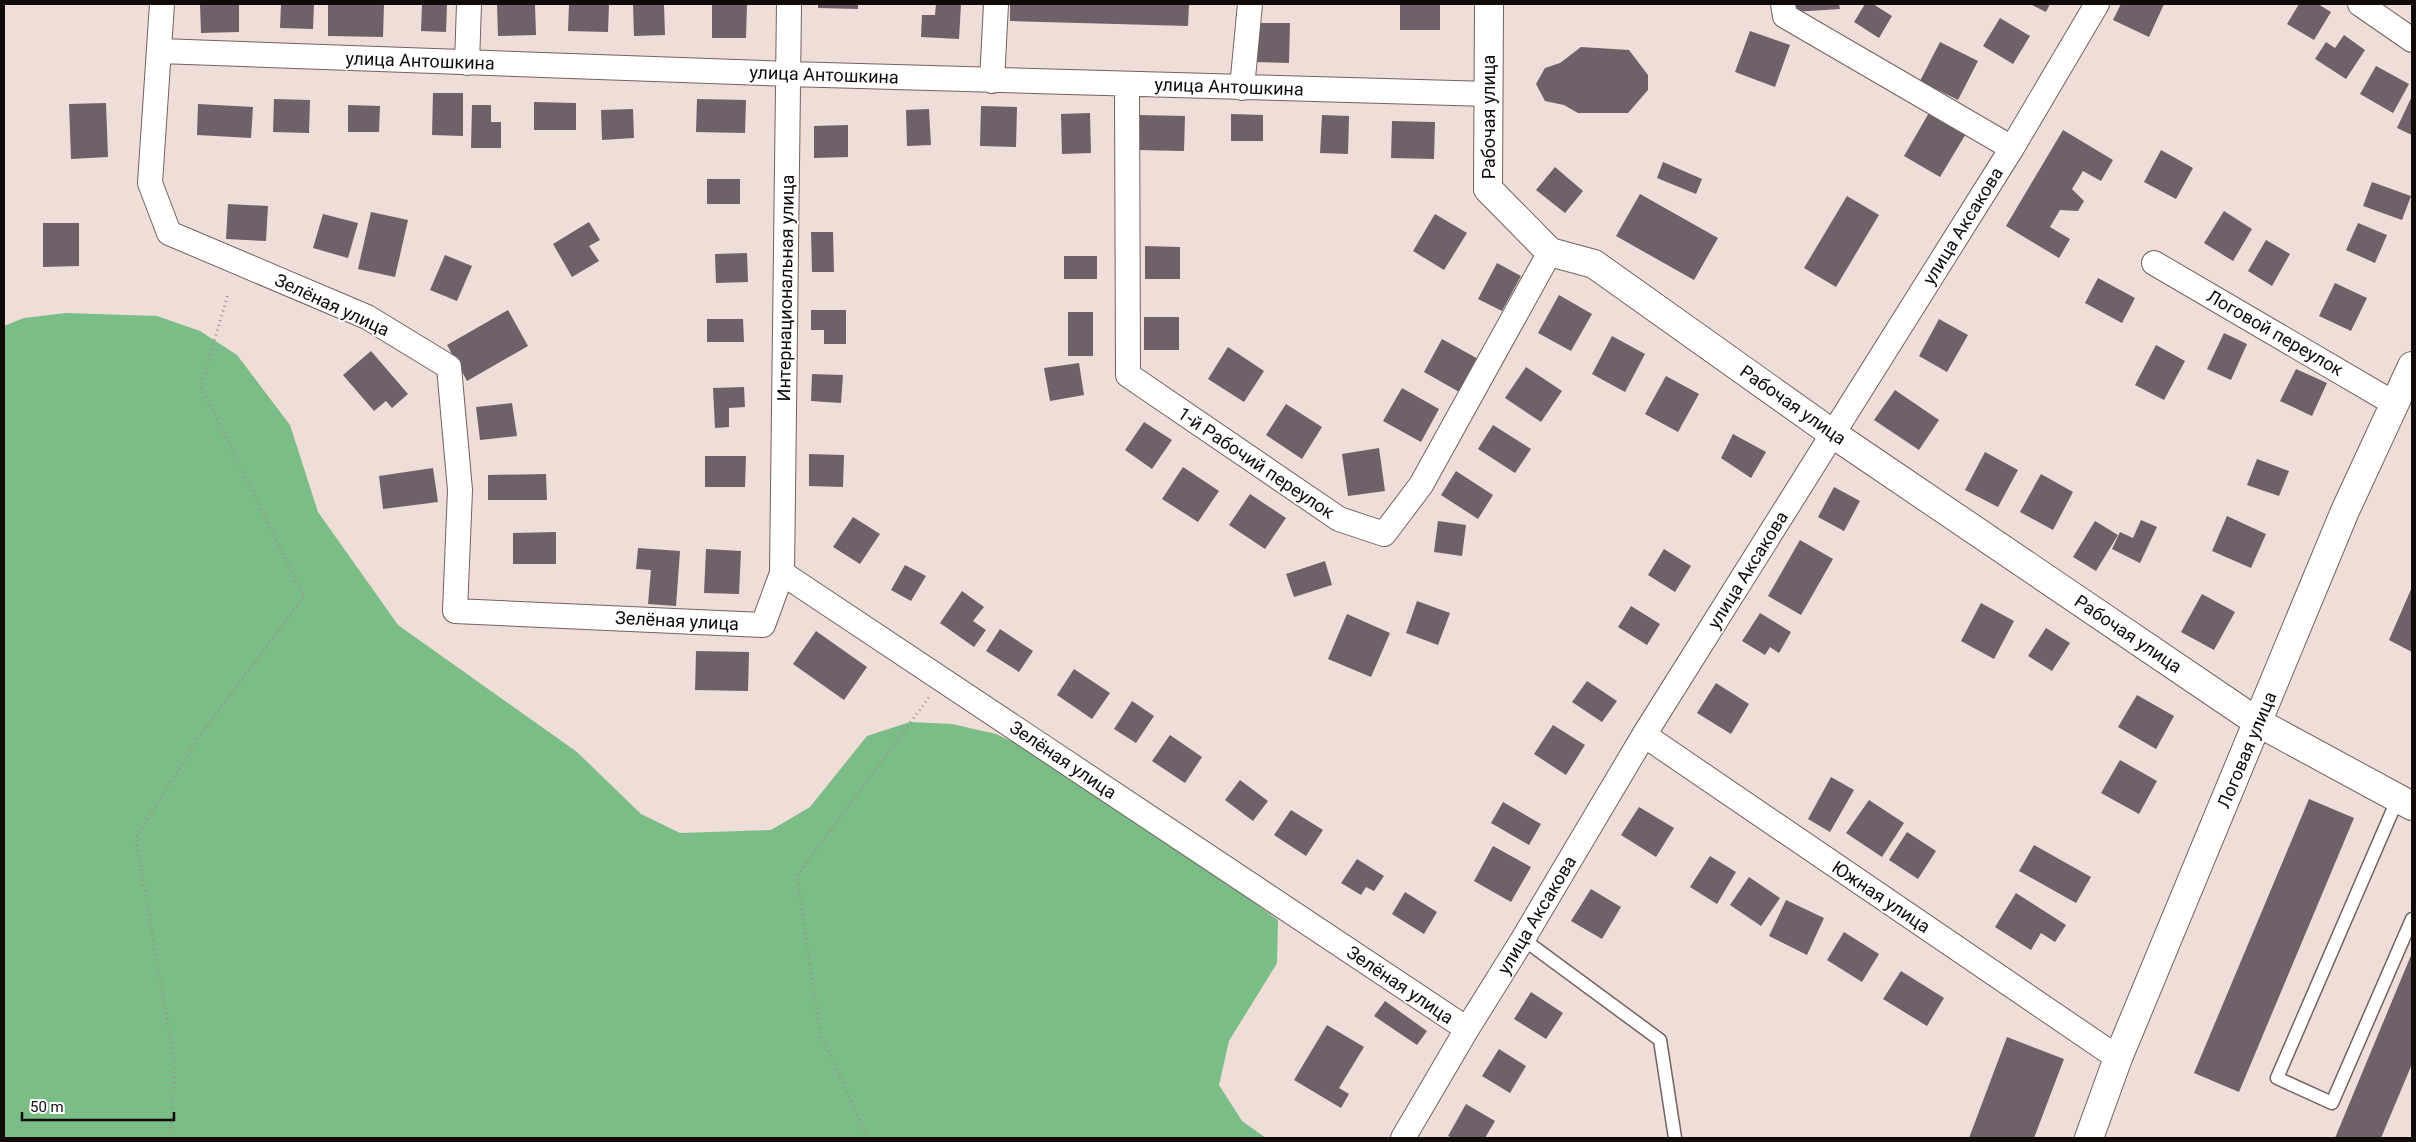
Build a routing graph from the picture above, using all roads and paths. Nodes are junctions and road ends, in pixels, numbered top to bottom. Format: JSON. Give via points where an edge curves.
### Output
{"nodes":[{"id":1,"x":162,"y":4,"type":"edge"},
{"id":2,"x":469,"y":4,"type":"edge"},
{"id":3,"x":790,"y":4,"type":"edge"},
{"id":4,"x":996,"y":4,"type":"edge"},
{"id":5,"x":1250,"y":4,"type":"edge"},
{"id":6,"x":1490,"y":4,"type":"edge"},
{"id":7,"x":1784,"y":4,"type":"edge"},
{"id":8,"x":2097,"y":4,"type":"edge"},
{"id":9,"x":2360,"y":4,"type":"edge"},
{"id":10,"x":2412,"y":40,"type":"edge"},
{"id":11,"x":160,"y":51,"type":"junction"},
{"id":12,"x":467,"y":63,"type":"junction"},
{"id":13,"x":788,"y":74,"type":"junction"},
{"id":14,"x":992,"y":81,"type":"junction"},
{"id":15,"x":1127,"y":84,"type":"junction"},
{"id":16,"x":1242,"y":88,"type":"junction"},
{"id":17,"x":1489,"y":94,"type":"junction"},
{"id":18,"x":2012,"y":148,"type":"junction"},
{"id":19,"x":1550,"y":252,"type":"junction"},
{"id":20,"x":2154,"y":262,"type":"dead end"},
{"id":21,"x":228,"y":294,"type":"dead end"},
{"id":22,"x":2412,"y":366,"type":"edge"},
{"id":23,"x":2395,"y":404,"type":"junction"},
{"id":24,"x":1833,"y":434,"type":"junction"},
{"id":25,"x":782,"y":573,"type":"junction"},
{"id":26,"x":942,"y":680,"type":"junction"},
{"id":27,"x":2259,"y":723,"type":"junction"},
{"id":28,"x":1644,"y":735,"type":"junction"},
{"id":29,"x":2405,"y":802,"type":"edge"},
{"id":30,"x":2412,"y":919,"type":"edge"},
{"id":31,"x":1523,"y":939,"type":"junction"},
{"id":32,"x":1467,"y":1029,"type":"junction"},
{"id":33,"x":2118,"y":1058,"type":"junction"},
{"id":34,"x":170,"y":1138,"type":"edge"},
{"id":35,"x":868,"y":1138,"type":"edge"},
{"id":36,"x":1403,"y":1138,"type":"edge"},
{"id":37,"x":1675,"y":1138,"type":"edge"},
{"id":38,"x":2089,"y":1138,"type":"edge"}],
"edges":[{"from":1,"to":11,"type":"street"},
{"from":2,"to":12,"type":"street"},
{"from":3,"to":13,"type":"street","name":"Интернациональная улица"},
{"from":4,"to":14,"type":"street"},
{"from":5,"to":16,"type":"street"},
{"from":6,"to":17,"type":"street","name":"Рабочая улица"},
{"from":7,"to":18,"type":"street","via":[[1785,16]]},
{"from":8,"to":18,"type":"street","name":"улица Аксакова"},
{"from":9,"to":10,"type":"street"},
{"from":11,"to":12,"type":"street","name":"улица Антошкина"},
{"from":11,"to":25,"type":"street","name":"Зелёная улица","via":[[150,183],[169,233],[367,317],[449,367],[460,490],[455,612],[763,625]]},
{"from":12,"to":13,"type":"street","name":"улица Антошкина"},
{"from":13,"to":14,"type":"street","name":"улица Антошкина"},
{"from":13,"to":25,"type":"street","name":"Интернациональная улица"},
{"from":14,"to":15,"type":"street","name":"улица Антошкина"},
{"from":15,"to":16,"type":"street","name":"улица Антошкина"},
{"from":15,"to":19,"type":"street","name":"1-й Рабочий переулок","via":[[1128,375],[1339,519],[1384,534],[1421,485]]},
{"from":16,"to":17,"type":"street","name":"улица Антошкина"},
{"from":17,"to":19,"type":"street","name":"Рабочая улица","via":[[1488,189]]},
{"from":18,"to":24,"type":"street","name":"улица Аксакова"},
{"from":19,"to":24,"type":"street","name":"Рабочая улица","via":[[1594,264]]},
{"from":20,"to":23,"type":"street","name":"Логовой переулок"},
{"from":21,"to":34,"type":"path","via":[[201,386],[304,597],[200,737],[136,838],[175,1067]]},
{"from":22,"to":23,"type":"street","name":"Логовая улица"},
{"from":23,"to":27,"type":"street","name":"Логовая улица","via":[[2345,511]]},
{"from":24,"to":27,"type":"street","name":"Рабочая улица"},
{"from":24,"to":28,"type":"street","name":"улица Аксакова"},
{"from":25,"to":26,"type":"street","name":"Зелёная улица"},
{"from":26,"to":32,"type":"street","name":"Зелёная улица"},
{"from":26,"to":35,"type":"path","via":[[797,876],[820,1033]]},
{"from":27,"to":29,"type":"street","name":"Рабочая улица"},
{"from":27,"to":33,"type":"street","name":"Логовая улица"},
{"from":28,"to":31,"type":"street","name":"улица Аксакова"},
{"from":28,"to":33,"type":"street","name":"Южная улица"},
{"from":29,"to":30,"type":"lane","via":[[2277,1078],[2332,1103]]},
{"from":31,"to":32,"type":"street","name":"улица Аксакова"},
{"from":31,"to":37,"type":"lane","via":[[1660,1040]]},
{"from":32,"to":36,"type":"street","name":"улица Аксакова"},
{"from":33,"to":38,"type":"street","name":"Логовая улица"}]}
